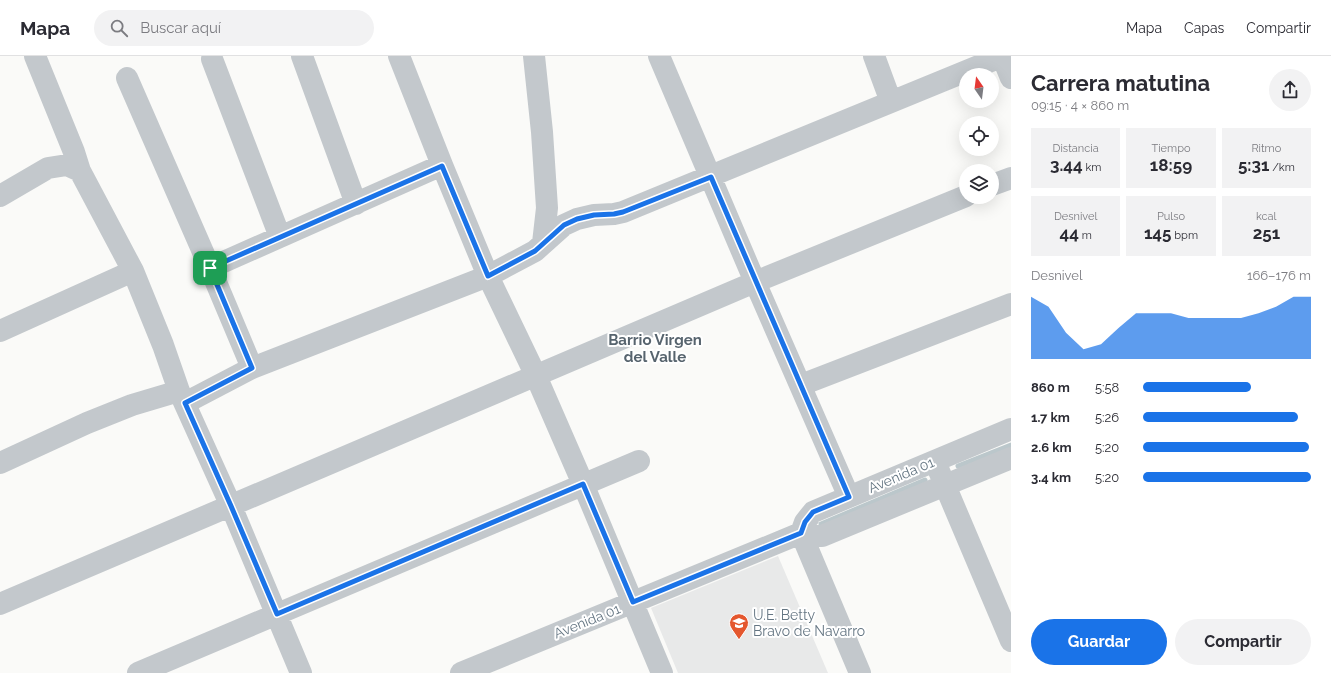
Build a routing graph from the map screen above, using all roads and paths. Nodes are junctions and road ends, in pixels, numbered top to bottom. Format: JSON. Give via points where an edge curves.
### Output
{"nodes":[{"id":1,"x":35,"y":56,"type":"edge"},
{"id":2,"x":302,"y":56,"type":"edge"},
{"id":3,"x":399,"y":56,"type":"edge"},
{"id":4,"x":534,"y":56,"type":"edge"},
{"id":5,"x":659,"y":56,"type":"edge"},
{"id":6,"x":874,"y":56,"type":"edge"},
{"id":7,"x":1002,"y":56,"type":"edge"},
{"id":8,"x":212,"y":59,"type":"dead end"},
{"id":9,"x":127,"y":78,"type":"dead end"},
{"id":10,"x":1011,"y":78,"type":"edge"},
{"id":11,"x":891,"y":102,"type":"junction"},
{"id":12,"x":442,"y":166,"type":"junction"},
{"id":13,"x":80,"y":171,"type":"junction"},
{"id":14,"x":711,"y":177,"type":"junction"},
{"id":15,"x":1011,"y":178,"type":"edge"},
{"id":16,"x":999,"y":183,"type":"edge"},
{"id":17,"x":0,"y":196,"type":"edge"},
{"id":18,"x":959,"y":199,"type":"edge"},
{"id":19,"x":356,"y":204,"type":"junction"},
{"id":20,"x":280,"y":237,"type":"junction"},
{"id":21,"x":543,"y":243,"type":"junction"},
{"id":22,"x":210,"y":268,"type":"junction"},
{"id":23,"x":132,"y":271,"type":"junction"},
{"id":24,"x":488,"y":276,"type":"junction"},
{"id":25,"x":755,"y":282,"type":"junction"},
{"id":26,"x":1011,"y":304,"type":"edge"},
{"id":27,"x":0,"y":331,"type":"edge"},
{"id":28,"x":252,"y":368,"type":"junction"},
{"id":29,"x":536,"y":376,"type":"junction"},
{"id":30,"x":801,"y":385,"type":"junction"},
{"id":31,"x":182,"y":397,"type":"junction"},
{"id":32,"x":1011,"y":429,"type":"edge"},
{"id":33,"x":1011,"y":458,"type":"edge"},
{"id":34,"x":639,"y":461,"type":"dead end"},
{"id":35,"x":935,"y":461,"type":"junction"},
{"id":36,"x":0,"y":463,"type":"edge"},
{"id":37,"x":583,"y":484,"type":"junction"},
{"id":38,"x":945,"y":485,"type":"junction"},
{"id":39,"x":849,"y":497,"type":"junction"},
{"id":40,"x":231,"y":506,"type":"junction"},
{"id":41,"x":801,"y":533,"type":"junction"},
{"id":42,"x":633,"y":602,"type":"junction"},
{"id":43,"x":0,"y":604,"type":"edge"},
{"id":44,"x":277,"y":614,"type":"junction"},
{"id":45,"x":1011,"y":641,"type":"edge"},
{"id":46,"x":138,"y":673,"type":"edge"},
{"id":47,"x":301,"y":673,"type":"edge"},
{"id":48,"x":462,"y":673,"type":"edge"},
{"id":49,"x":662,"y":673,"type":"edge"},
{"id":50,"x":860,"y":673,"type":"edge"}],
"edges":[{"from":1,"to":13,"type":"street"},
{"from":2,"to":19,"type":"street"},
{"from":3,"to":12,"type":"street"},
{"from":4,"to":21,"type":"street","via":[[547,208]]},
{"from":5,"to":14,"type":"street"},
{"from":6,"to":11,"type":"street"},
{"from":7,"to":10,"type":"street"},
{"from":7,"to":11,"type":"street"},
{"from":8,"to":20,"type":"street"},
{"from":9,"to":22,"type":"street"},
{"from":11,"to":14,"type":"street"},
{"from":12,"to":19,"type":"street"},
{"from":12,"to":24,"type":"street"},
{"from":13,"to":17,"type":"street","via":[[67,165],[48,168]]},
{"from":13,"to":23,"type":"street"},
{"from":14,"to":21,"type":"street","via":[[623,212],[577,219],[564,225]]},
{"from":14,"to":25,"type":"street"},
{"from":15,"to":16,"type":"street"},
{"from":18,"to":25,"type":"street"},
{"from":19,"to":20,"type":"street"},
{"from":20,"to":22,"type":"street"},
{"from":21,"to":24,"type":"street","via":[[535,251]]},
{"from":22,"to":28,"type":"street"},
{"from":23,"to":27,"type":"street"},
{"from":23,"to":31,"type":"street"},
{"from":24,"to":28,"type":"street"},
{"from":24,"to":29,"type":"street"},
{"from":25,"to":29,"type":"street"},
{"from":25,"to":30,"type":"street"},
{"from":26,"to":30,"type":"street"},
{"from":28,"to":31,"type":"street"},
{"from":29,"to":37,"type":"street"},
{"from":29,"to":40,"type":"street"},
{"from":30,"to":39,"type":"street"},
{"from":31,"to":36,"type":"street","via":[[132,404]]},
{"from":31,"to":40,"type":"street"},
{"from":32,"to":35,"type":"street","name":"Avenida 01"},
{"from":33,"to":38,"type":"street","name":"Avenida 01"},
{"from":34,"to":37,"type":"street"},
{"from":35,"to":38,"type":"street"},
{"from":35,"to":39,"type":"street","name":"Avenida 01"},
{"from":37,"to":42,"type":"street"},
{"from":37,"to":44,"type":"street"},
{"from":38,"to":41,"type":"street","name":"Avenida 01","via":[[822,536]]},
{"from":38,"to":45,"type":"street"},
{"from":39,"to":41,"type":"street","name":"Avenida 01","via":[[813,512]]},
{"from":40,"to":43,"type":"street"},
{"from":40,"to":44,"type":"street"},
{"from":41,"to":42,"type":"street","name":"Avenida 01"},
{"from":41,"to":50,"type":"street"},
{"from":42,"to":48,"type":"street","name":"Avenida 01"},
{"from":42,"to":49,"type":"street"},
{"from":44,"to":46,"type":"street"},
{"from":44,"to":47,"type":"street"}]}
